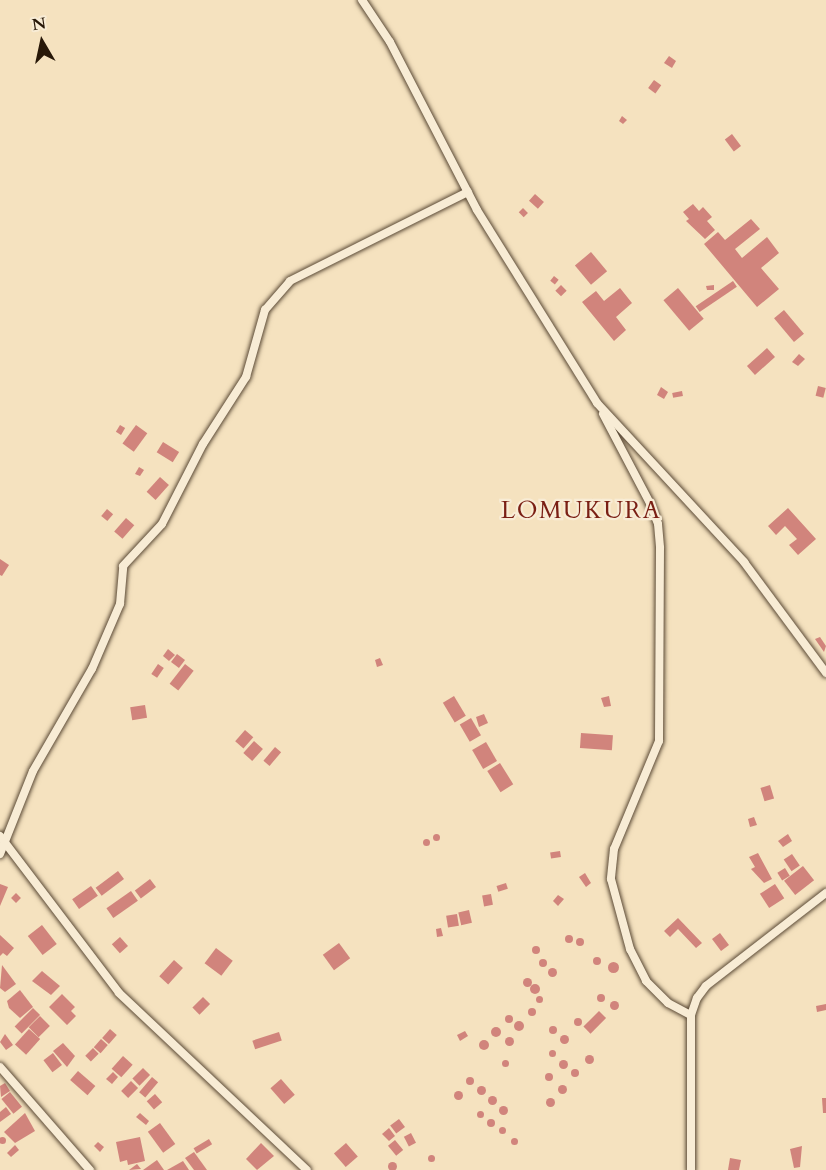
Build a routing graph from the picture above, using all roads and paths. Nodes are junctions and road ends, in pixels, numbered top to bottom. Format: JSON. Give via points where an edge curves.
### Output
{"nodes":[{"id":1,"x":362,"y":0,"type":"edge"},
{"id":2,"x":468,"y":192,"type":"junction"},
{"id":3,"x":597,"y":403,"type":"junction"},
{"id":4,"x":826,"y":673,"type":"edge"},
{"id":5,"x":2,"y":839,"type":"edge"},
{"id":6,"x":0,"y":854,"type":"edge"},
{"id":7,"x":826,"y":893,"type":"edge"},
{"id":8,"x":691,"y":1015,"type":"junction"},
{"id":9,"x":0,"y":1067,"type":"edge"},
{"id":10,"x":90,"y":1170,"type":"edge"},
{"id":11,"x":307,"y":1170,"type":"edge"},
{"id":12,"x":691,"y":1170,"type":"edge"}],
"edges":[{"from":1,"to":2,"type":"street","via":[[390,42]]},
{"from":2,"to":3,"type":"street"},
{"from":2,"to":5,"type":"street","via":[[290,281],[266,310],[246,377],[203,444],[162,524],[123,566],[120,604],[92,669],[33,771]]},
{"from":3,"to":4,"type":"street","via":[[744,561]]},
{"from":3,"to":8,"type":"street","via":[[650,502],[658,524],[660,548],[658,741],[614,849],[611,879],[630,950],[646,981],[668,1003]]},
{"from":5,"to":6,"type":"street"},
{"from":5,"to":11,"type":"street","via":[[119,993]]},
{"from":7,"to":8,"type":"street","via":[[706,986]]},
{"from":8,"to":12,"type":"street"},
{"from":9,"to":10,"type":"street"}]}
